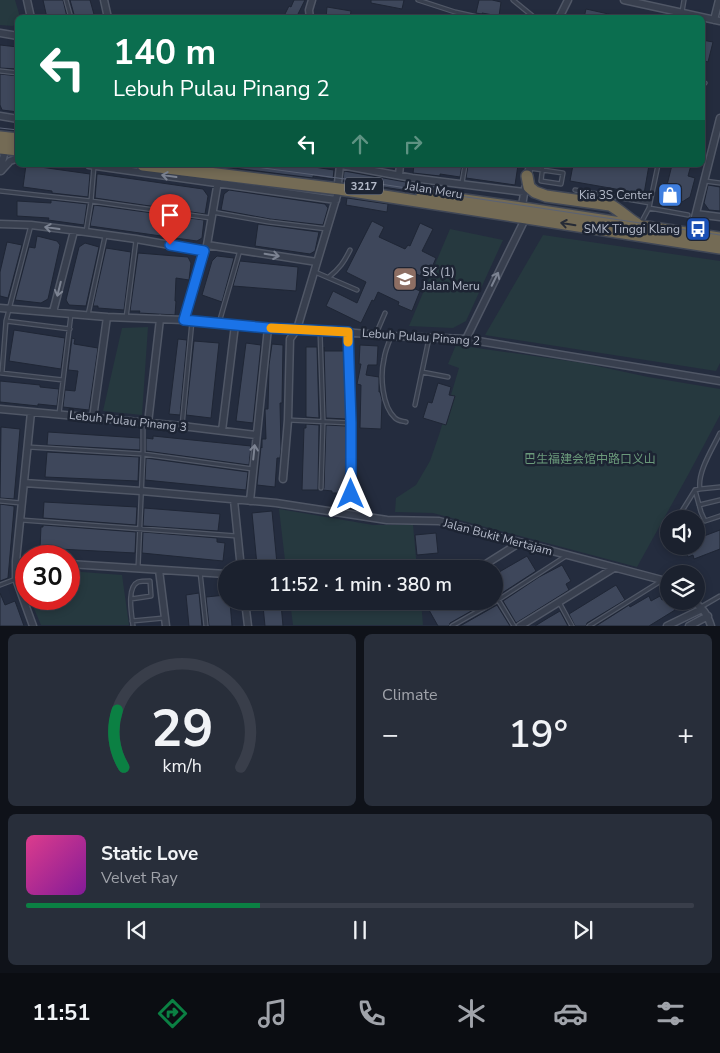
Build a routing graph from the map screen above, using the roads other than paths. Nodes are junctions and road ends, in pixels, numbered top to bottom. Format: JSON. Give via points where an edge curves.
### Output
{"nodes":[{"id":1,"x":27,"y":0,"type":"edge"},
{"id":2,"x":66,"y":0,"type":"edge"},
{"id":3,"x":104,"y":0,"type":"edge"},
{"id":4,"x":312,"y":0,"type":"edge"},
{"id":5,"x":418,"y":0,"type":"edge"},
{"id":6,"x":513,"y":0,"type":"edge"},
{"id":7,"x":568,"y":0,"type":"edge"},
{"id":8,"x":624,"y":0,"type":"edge"},
{"id":9,"x":684,"y":0,"type":"edge"},
{"id":10,"x":718,"y":0,"type":"edge"},
{"id":11,"x":647,"y":2,"type":"edge"},
{"id":12,"x":682,"y":13,"type":"junction"},
{"id":13,"x":30,"y":15,"type":"edge"},
{"id":14,"x":70,"y":15,"type":"edge"},
{"id":15,"x":107,"y":15,"type":"edge"},
{"id":16,"x":310,"y":15,"type":"edge"},
{"id":17,"x":468,"y":15,"type":"edge"},
{"id":18,"x":531,"y":15,"type":"edge"},
{"id":19,"x":560,"y":15,"type":"edge"},
{"id":20,"x":691,"y":15,"type":"edge"},
{"id":21,"x":717,"y":21,"type":"edge"},
{"id":22,"x":0,"y":34,"type":"edge"},
{"id":23,"x":15,"y":36,"type":"edge"},
{"id":24,"x":0,"y":71,"type":"edge"},
{"id":25,"x":15,"y":73,"type":"edge"},
{"id":26,"x":0,"y":116,"type":"edge"},
{"id":27,"x":15,"y":118,"type":"edge"},
{"id":28,"x":720,"y":118,"type":"edge"},
{"id":29,"x":6,"y":142,"type":"edge"},
{"id":30,"x":15,"y":159,"type":"edge"},
{"id":31,"x":94,"y":167,"type":"edge"},
{"id":32,"x":104,"y":167,"type":"edge"},
{"id":33,"x":154,"y":167,"type":"edge"},
{"id":34,"x":218,"y":167,"type":"edge"},
{"id":35,"x":340,"y":167,"type":"edge"},
{"id":36,"x":366,"y":167,"type":"edge"},
{"id":37,"x":400,"y":167,"type":"edge"},
{"id":38,"x":465,"y":167,"type":"edge"},
{"id":39,"x":543,"y":167,"type":"edge"},
{"id":40,"x":658,"y":167,"type":"edge"},
{"id":41,"x":529,"y":169,"type":"edge"},
{"id":42,"x":0,"y":170,"type":"edge"},
{"id":43,"x":399,"y":175,"type":"junction"},
{"id":44,"x":218,"y":179,"type":"junction"},
{"id":45,"x":704,"y":181,"type":"junction"},
{"id":46,"x":462,"y":183,"type":"junction"},
{"id":47,"x":720,"y":184,"type":"edge"},
{"id":48,"x":338,"y":190,"type":"junction"},
{"id":49,"x":574,"y":190,"type":"dead end"},
{"id":50,"x":0,"y":191,"type":"edge"},
{"id":51,"x":524,"y":192,"type":"junction"},
{"id":52,"x":596,"y":198,"type":"junction"},
{"id":53,"x":564,"y":199,"type":"junction"},
{"id":54,"x":91,"y":201,"type":"junction"},
{"id":55,"x":650,"y":203,"type":"junction"},
{"id":56,"x":650,"y":208,"type":"junction"},
{"id":57,"x":543,"y":211,"type":"junction"},
{"id":58,"x":524,"y":213,"type":"junction"},
{"id":59,"x":696,"y":214,"type":"junction"},
{"id":60,"x":212,"y":215,"type":"junction"},
{"id":61,"x":688,"y":215,"type":"dead end"},
{"id":62,"x":720,"y":218,"type":"edge"},
{"id":63,"x":0,"y":224,"type":"edge"},
{"id":64,"x":31,"y":225,"type":"junction"},
{"id":65,"x":640,"y":226,"type":"junction"},
{"id":66,"x":327,"y":229,"type":"junction"},
{"id":67,"x":74,"y":231,"type":"junction"},
{"id":68,"x":86,"y":232,"type":"junction"},
{"id":69,"x":691,"y":233,"type":"junction"},
{"id":70,"x":106,"y":235,"type":"junction"},
{"id":71,"x":720,"y":238,"type":"edge"},
{"id":72,"x":136,"y":239,"type":"junction"},
{"id":73,"x":205,"y":248,"type":"junction"},
{"id":74,"x":720,"y":248,"type":"edge"},
{"id":75,"x":240,"y":250,"type":"junction"},
{"id":76,"x":350,"y":250,"type":"dead end"},
{"id":77,"x":317,"y":262,"type":"junction"},
{"id":78,"x":314,"y":272,"type":"junction"},
{"id":79,"x":328,"y":277,"type":"junction"},
{"id":80,"x":357,"y":290,"type":"dead end"},
{"id":81,"x":0,"y":308,"type":"edge"},
{"id":82,"x":9,"y":309,"type":"junction"},
{"id":83,"x":53,"y":312,"type":"junction"},
{"id":84,"x":385,"y":313,"type":"dead end"},
{"id":85,"x":72,"y":314,"type":"junction"},
{"id":86,"x":88,"y":315,"type":"junction"},
{"id":87,"x":107,"y":317,"type":"junction"},
{"id":88,"x":126,"y":318,"type":"junction"},
{"id":89,"x":160,"y":319,"type":"junction"},
{"id":90,"x":6,"y":320,"type":"junction"},
{"id":91,"x":184,"y":320,"type":"junction"},
{"id":92,"x":192,"y":321,"type":"junction"},
{"id":93,"x":219,"y":323,"type":"junction"},
{"id":94,"x":235,"y":325,"type":"junction"},
{"id":95,"x":268,"y":328,"type":"junction"},
{"id":96,"x":70,"y":329,"type":"junction"},
{"id":97,"x":297,"y":329,"type":"junction"},
{"id":98,"x":320,"y":330,"type":"junction"},
{"id":99,"x":348,"y":332,"type":"junction"},
{"id":100,"x":376,"y":334,"type":"junction"},
{"id":101,"x":391,"y":336,"type":"junction"},
{"id":102,"x":429,"y":338,"type":"junction"},
{"id":103,"x":466,"y":339,"type":"junction"},
{"id":104,"x":422,"y":372,"type":"junction"},
{"id":105,"x":1,"y":373,"type":"edge"},
{"id":106,"x":448,"y":377,"type":"dead end"},
{"id":107,"x":63,"y":380,"type":"junction"},
{"id":108,"x":720,"y":381,"type":"edge"},
{"id":109,"x":415,"y":405,"type":"dead end"},
{"id":110,"x":0,"y":409,"type":"edge"},
{"id":111,"x":31,"y":412,"type":"junction"},
{"id":112,"x":59,"y":415,"type":"junction"},
{"id":113,"x":93,"y":418,"type":"junction"},
{"id":114,"x":288,"y":420,"type":"junction"},
{"id":115,"x":323,"y":421,"type":"junction"},
{"id":116,"x":406,"y":422,"type":"dead end"},
{"id":117,"x":145,"y":423,"type":"junction"},
{"id":118,"x":351,"y":423,"type":"junction"},
{"id":119,"x":182,"y":426,"type":"junction"},
{"id":120,"x":222,"y":431,"type":"junction"},
{"id":121,"x":720,"y":433,"type":"edge"},
{"id":122,"x":256,"y":435,"type":"junction"},
{"id":123,"x":27,"y":447,"type":"junction"},
{"id":124,"x":143,"y":454,"type":"junction"},
{"id":125,"x":253,"y":469,"type":"junction"},
{"id":126,"x":283,"y":480,"type":"dead end"},
{"id":127,"x":24,"y":483,"type":"junction"},
{"id":128,"x":720,"y":487,"type":"edge"},
{"id":129,"x":321,"y":488,"type":"dead end"},
{"id":130,"x":698,"y":489,"type":"junction"},
{"id":131,"x":141,"y":491,"type":"junction"},
{"id":132,"x":351,"y":494,"type":"dead end"},
{"id":133,"x":234,"y":500,"type":"junction"},
{"id":134,"x":720,"y":500,"type":"edge"},
{"id":135,"x":0,"y":501,"type":"edge"},
{"id":136,"x":250,"y":501,"type":"junction"},
{"id":137,"x":22,"y":503,"type":"junction"},
{"id":138,"x":699,"y":505,"type":"junction"},
{"id":139,"x":684,"y":510,"type":"edge"},
{"id":140,"x":720,"y":516,"type":"edge"},
{"id":141,"x":20,"y":520,"type":"junction"},
{"id":142,"x":140,"y":528,"type":"junction"},
{"id":143,"x":238,"y":536,"type":"junction"},
{"id":144,"x":519,"y":543,"type":"junction"},
{"id":145,"x":18,"y":545,"type":"edge"},
{"id":146,"x":566,"y":556,"type":"junction"},
{"id":147,"x":240,"y":560,"type":"edge"},
{"id":148,"x":493,"y":560,"type":"edge"},
{"id":149,"x":80,"y":565,"type":"edge"},
{"id":150,"x":138,"y":568,"type":"junction"},
{"id":151,"x":614,"y":568,"type":"junction"},
{"id":152,"x":159,"y":570,"type":"junction"},
{"id":153,"x":200,"y":572,"type":"junction"},
{"id":154,"x":218,"y":573,"type":"edge"},
{"id":155,"x":15,"y":580,"type":"edge"},
{"id":156,"x":660,"y":580,"type":"edge"},
{"id":157,"x":660,"y":581,"type":"edge"},
{"id":158,"x":0,"y":585,"type":"edge"},
{"id":159,"x":720,"y":596,"type":"edge"},
{"id":160,"x":503,"y":597,"type":"edge"},
{"id":161,"x":131,"y":599,"type":"junction"},
{"id":162,"x":559,"y":602,"type":"junction"},
{"id":163,"x":705,"y":605,"type":"edge"},
{"id":164,"x":503,"y":608,"type":"edge"},
{"id":165,"x":27,"y":610,"type":"edge"},
{"id":166,"x":247,"y":610,"type":"edge"},
{"id":167,"x":480,"y":610,"type":"edge"},
{"id":168,"x":697,"y":610,"type":"edge"},
{"id":169,"x":703,"y":610,"type":"edge"},
{"id":170,"x":708,"y":616,"type":"junction"},
{"id":171,"x":165,"y":618,"type":"junction"},
{"id":172,"x":133,"y":623,"type":"edge"},
{"id":173,"x":33,"y":626,"type":"edge"},
{"id":174,"x":166,"y":626,"type":"edge"},
{"id":175,"x":206,"y":626,"type":"edge"},
{"id":176,"x":248,"y":626,"type":"edge"},
{"id":177,"x":452,"y":626,"type":"edge"},
{"id":178,"x":514,"y":626,"type":"edge"},
{"id":179,"x":520,"y":626,"type":"edge"},
{"id":180,"x":572,"y":626,"type":"edge"},
{"id":181,"x":589,"y":626,"type":"edge"},
{"id":182,"x":667,"y":626,"type":"edge"},
{"id":183,"x":689,"y":626,"type":"edge"},
{"id":184,"x":711,"y":626,"type":"edge"}],
"edges":[{"from":1,"to":13,"type":"street"},
{"from":2,"to":14,"type":"lane"},
{"from":3,"to":15,"type":"street"},
{"from":4,"to":16,"type":"street"},
{"from":5,"to":17,"type":"lane"},
{"from":6,"to":18,"type":"lane"},
{"from":7,"to":19,"type":"street"},
{"from":8,"to":11,"type":"street"},
{"from":9,"to":12,"type":"lane"},
{"from":10,"to":21,"type":"street"},
{"from":11,"to":12,"type":"street"},
{"from":12,"to":20,"type":"street"},
{"from":22,"to":23,"type":"street"},
{"from":24,"to":25,"type":"lane"},
{"from":26,"to":27,"type":"street"},
{"from":28,"to":45,"type":"street"},
{"from":29,"to":42,"type":"street"},
{"from":30,"to":42,"type":"street"},
{"from":31,"to":54,"type":"lane"},
{"from":44,"to":32,"type":"street","one_way":true},
{"from":33,"to":44,"type":"highway","name":"Jalan Meru","number":"3217"},
{"from":34,"to":48,"type":"highway","name":"Jalan Meru","number":"3217"},
{"from":35,"to":48,"type":"street"},
{"from":36,"to":43,"type":"street"},
{"from":37,"to":43,"type":"street"},
{"from":38,"to":46,"type":"lane"},
{"from":39,"to":39,"type":"lane","via":[[563,173],[561,184],[541,181]]},
{"from":39,"to":41,"type":"lane"},
{"from":40,"to":55,"type":"lane"},
{"from":41,"to":51,"type":"street"},
{"from":41,"to":53,"type":"highway","via":[[529,187],[546,196]]},
{"from":43,"to":46,"type":"street"},
{"from":44,"to":48,"type":"highway","name":"Jalan Meru","number":"3217"},
{"from":44,"to":60,"type":"street"},
{"from":45,"to":47,"type":"lane"},
{"from":45,"to":59,"type":"street"},
{"from":46,"to":51,"type":"street"},
{"from":48,"to":58,"type":"highway","name":"Jalan Meru","number":"3217"},
{"from":48,"to":66,"type":"street"},
{"from":49,"to":52,"type":"lane"},
{"from":50,"to":54,"type":"lane"},
{"from":51,"to":58,"type":"street"},
{"from":52,"to":53,"type":"highway"},
{"from":52,"to":55,"type":"lane"},
{"from":52,"to":65,"type":"highway"},
{"from":53,"to":57,"type":"highway","via":[[560,206]]},
{"from":54,"to":60,"type":"lane"},
{"from":54,"to":68,"type":"lane"},
{"from":55,"to":56,"type":"lane"},
{"from":56,"to":61,"type":"lane"},
{"from":56,"to":65,"type":"lane"},
{"from":57,"to":58,"type":"highway","name":"Jalan Meru","number":"3217"},
{"from":57,"to":65,"type":"highway","name":"Jalan Meru","number":"3217"},
{"from":74,"to":58,"type":"highway","name":"Jalan Meru","number":"3217","one_way":true},
{"from":103,"to":58,"type":"street","one_way":true},
{"from":59,"to":62,"type":"street"},
{"from":59,"to":69,"type":"street"},
{"from":60,"to":66,"type":"lane"},
{"from":60,"to":73,"type":"street"},
{"from":63,"to":64,"type":"street"},
{"from":67,"to":64,"type":"street","one_way":true},
{"from":64,"to":82,"type":"lane"},
{"from":65,"to":69,"type":"highway","name":"Jalan Meru","number":"3217"},
{"from":66,"to":77,"type":"street"},
{"from":67,"to":68,"type":"street"},
{"from":67,"to":83,"type":"street","one_way":true},
{"from":68,"to":70,"type":"street"},
{"from":69,"to":71,"type":"highway","name":"Jalan Meru","number":"3217"},
{"from":70,"to":72,"type":"street"},
{"from":70,"to":86,"type":"lane"},
{"from":72,"to":73,"type":"street"},
{"from":72,"to":88,"type":"lane"},
{"from":73,"to":75,"type":"street"},
{"from":73,"to":91,"type":"street"},
{"from":75,"to":77,"type":"street","one_way":true},
{"from":75,"to":93,"type":"lane"},
{"from":76,"to":79,"type":"lane","via":[[342,265]]},
{"from":77,"to":78,"type":"street"},
{"from":78,"to":79,"type":"lane"},
{"from":78,"to":97,"type":"street"},
{"from":79,"to":80,"type":"lane"},
{"from":81,"to":82,"type":"street","name":"Lebuh Pulau Pinang 2"},
{"from":82,"to":83,"type":"street","name":"Lebuh Pulau Pinang 2"},
{"from":82,"to":90,"type":"lane"},
{"from":83,"to":85,"type":"street","name":"Lebuh Pulau Pinang 2"},
{"from":84,"to":100,"type":"lane"},
{"from":85,"to":86,"type":"street","name":"Lebuh Pulau Pinang 2"},
{"from":85,"to":96,"type":"lane"},
{"from":86,"to":87,"type":"street","name":"Lebuh Pulau Pinang 2"},
{"from":87,"to":88,"type":"street","name":"Lebuh Pulau Pinang 2"},
{"from":87,"to":113,"type":"street"},
{"from":88,"to":89,"type":"street","name":"Lebuh Pulau Pinang 2"},
{"from":89,"to":91,"type":"street","name":"Lebuh Pulau Pinang 2"},
{"from":89,"to":117,"type":"street"},
{"from":90,"to":96,"type":"lane"},
{"from":90,"to":105,"type":"lane"},
{"from":91,"to":92,"type":"street","name":"Lebuh Pulau Pinang 2"},
{"from":92,"to":93,"type":"street","name":"Lebuh Pulau Pinang 2"},
{"from":92,"to":119,"type":"lane"},
{"from":93,"to":94,"type":"street","name":"Lebuh Pulau Pinang 2"},
{"from":94,"to":95,"type":"street","name":"Lebuh Pulau Pinang 2"},
{"from":94,"to":120,"type":"street"},
{"from":95,"to":97,"type":"street","name":"Lebuh Pulau Pinang 2"},
{"from":95,"to":122,"type":"street"},
{"from":96,"to":107,"type":"lane"},
{"from":97,"to":98,"type":"street","name":"Lebuh Pulau Pinang 2"},
{"from":97,"to":114,"type":"street","via":[[290,339]]},
{"from":98,"to":99,"type":"street","name":"Lebuh Pulau Pinang 2"},
{"from":98,"to":115,"type":"lane"},
{"from":99,"to":100,"type":"street","name":"Lebuh Pulau Pinang 2"},
{"from":99,"to":118,"type":"street"},
{"from":100,"to":101,"type":"street","name":"Lebuh Pulau Pinang 2"},
{"from":101,"to":102,"type":"street","name":"Lebuh Pulau Pinang 2"},
{"from":101,"to":116,"type":"lane","via":[[382,368],[384,395],[397,420]]},
{"from":102,"to":103,"type":"street","name":"Lebuh Pulau Pinang 2"},
{"from":102,"to":104,"type":"lane"},
{"from":103,"to":108,"type":"street","name":"Lebuh Pulau Pinang 2"},
{"from":104,"to":106,"type":"lane"},
{"from":104,"to":109,"type":"lane"},
{"from":105,"to":107,"type":"lane"},
{"from":107,"to":112,"type":"lane"},
{"from":110,"to":111,"type":"street","name":"Lebuh Pulau Pinang 3"},
{"from":111,"to":112,"type":"street","name":"Lebuh Pulau Pinang 3"},
{"from":111,"to":123,"type":"street"},
{"from":112,"to":113,"type":"street","name":"Lebuh Pulau Pinang 3"},
{"from":113,"to":117,"type":"street","name":"Lebuh Pulau Pinang 3"},
{"from":114,"to":115,"type":"lane"},
{"from":114,"to":126,"type":"street"},
{"from":115,"to":118,"type":"lane"},
{"from":115,"to":129,"type":"lane"},
{"from":117,"to":119,"type":"street","name":"Lebuh Pulau Pinang 3"},
{"from":117,"to":124,"type":"lane"},
{"from":118,"to":132,"type":"street"},
{"from":119,"to":120,"type":"street","name":"Lebuh Pulau Pinang 3"},
{"from":120,"to":122,"type":"street","name":"Lebuh Pulau Pinang 3"},
{"from":121,"to":130,"type":"lane","via":[[702,470]]},
{"from":125,"to":122,"type":"street","one_way":true},
{"from":123,"to":124,"type":"lane"},
{"from":123,"to":127,"type":"street"},
{"from":124,"to":125,"type":"lane"},
{"from":124,"to":131,"type":"lane"},
{"from":125,"to":136,"type":"street"},
{"from":127,"to":131,"type":"street","name":"Jalan Bukit Mertajam"},
{"from":127,"to":137,"type":"street"},
{"from":128,"to":130,"type":"lane"},
{"from":130,"to":138,"type":"lane"},
{"from":130,"to":139,"type":"lane"},
{"from":131,"to":133,"type":"street","name":"Jalan Bukit Mertajam"},
{"from":131,"to":142,"type":"lane"},
{"from":133,"to":136,"type":"street","name":"Jalan Bukit Mertajam"},
{"from":133,"to":143,"type":"street"},
{"from":134,"to":138,"type":"lane"},
{"from":135,"to":137,"type":"lane"},
{"from":136,"to":144,"type":"street","name":"Jalan Bukit Mertajam","via":[[387,520],[439,521]]},
{"from":137,"to":141,"type":"street"},
{"from":138,"to":140,"type":"lane","via":[[705,521]]},
{"from":141,"to":142,"type":"lane"},
{"from":141,"to":145,"type":"street"},
{"from":142,"to":143,"type":"lane"},
{"from":142,"to":150,"type":"lane"},
{"from":143,"to":147,"type":"street"},
{"from":144,"to":146,"type":"street","name":"Jalan Bukit Mertajam"},
{"from":144,"to":148,"type":"street"},
{"from":146,"to":151,"type":"street","name":"Jalan Bukit Mertajam"},
{"from":146,"to":160,"type":"lane"},
{"from":149,"to":150,"type":"street"},
{"from":150,"to":152,"type":"street"},
{"from":151,"to":156,"type":"street","name":"Jalan Bukit Mertajam"},
{"from":151,"to":162,"type":"street"},
{"from":152,"to":153,"type":"street"},
{"from":152,"to":171,"type":"street"},
{"from":153,"to":154,"type":"street"},
{"from":153,"to":175,"type":"lane"},
{"from":155,"to":158,"type":"lane"},
{"from":157,"to":181,"type":"lane"},
{"from":159,"to":163,"type":"lane"},
{"from":161,"to":161,"type":"lane","via":[[135,584],[150,581],[151,596]]},
{"from":161,"to":172,"type":"lane"},
{"from":162,"to":179,"type":"street"},
{"from":162,"to":180,"type":"lane"},
{"from":164,"to":178,"type":"lane"},
{"from":165,"to":173,"type":"street"},
{"from":166,"to":176,"type":"street"},
{"from":167,"to":177,"type":"lane"},
{"from":168,"to":182,"type":"street"},
{"from":169,"to":170,"type":"street"},
{"from":170,"to":183,"type":"street"},
{"from":170,"to":184,"type":"street"},
{"from":171,"to":172,"type":"lane"},
{"from":171,"to":174,"type":"street"}]}
